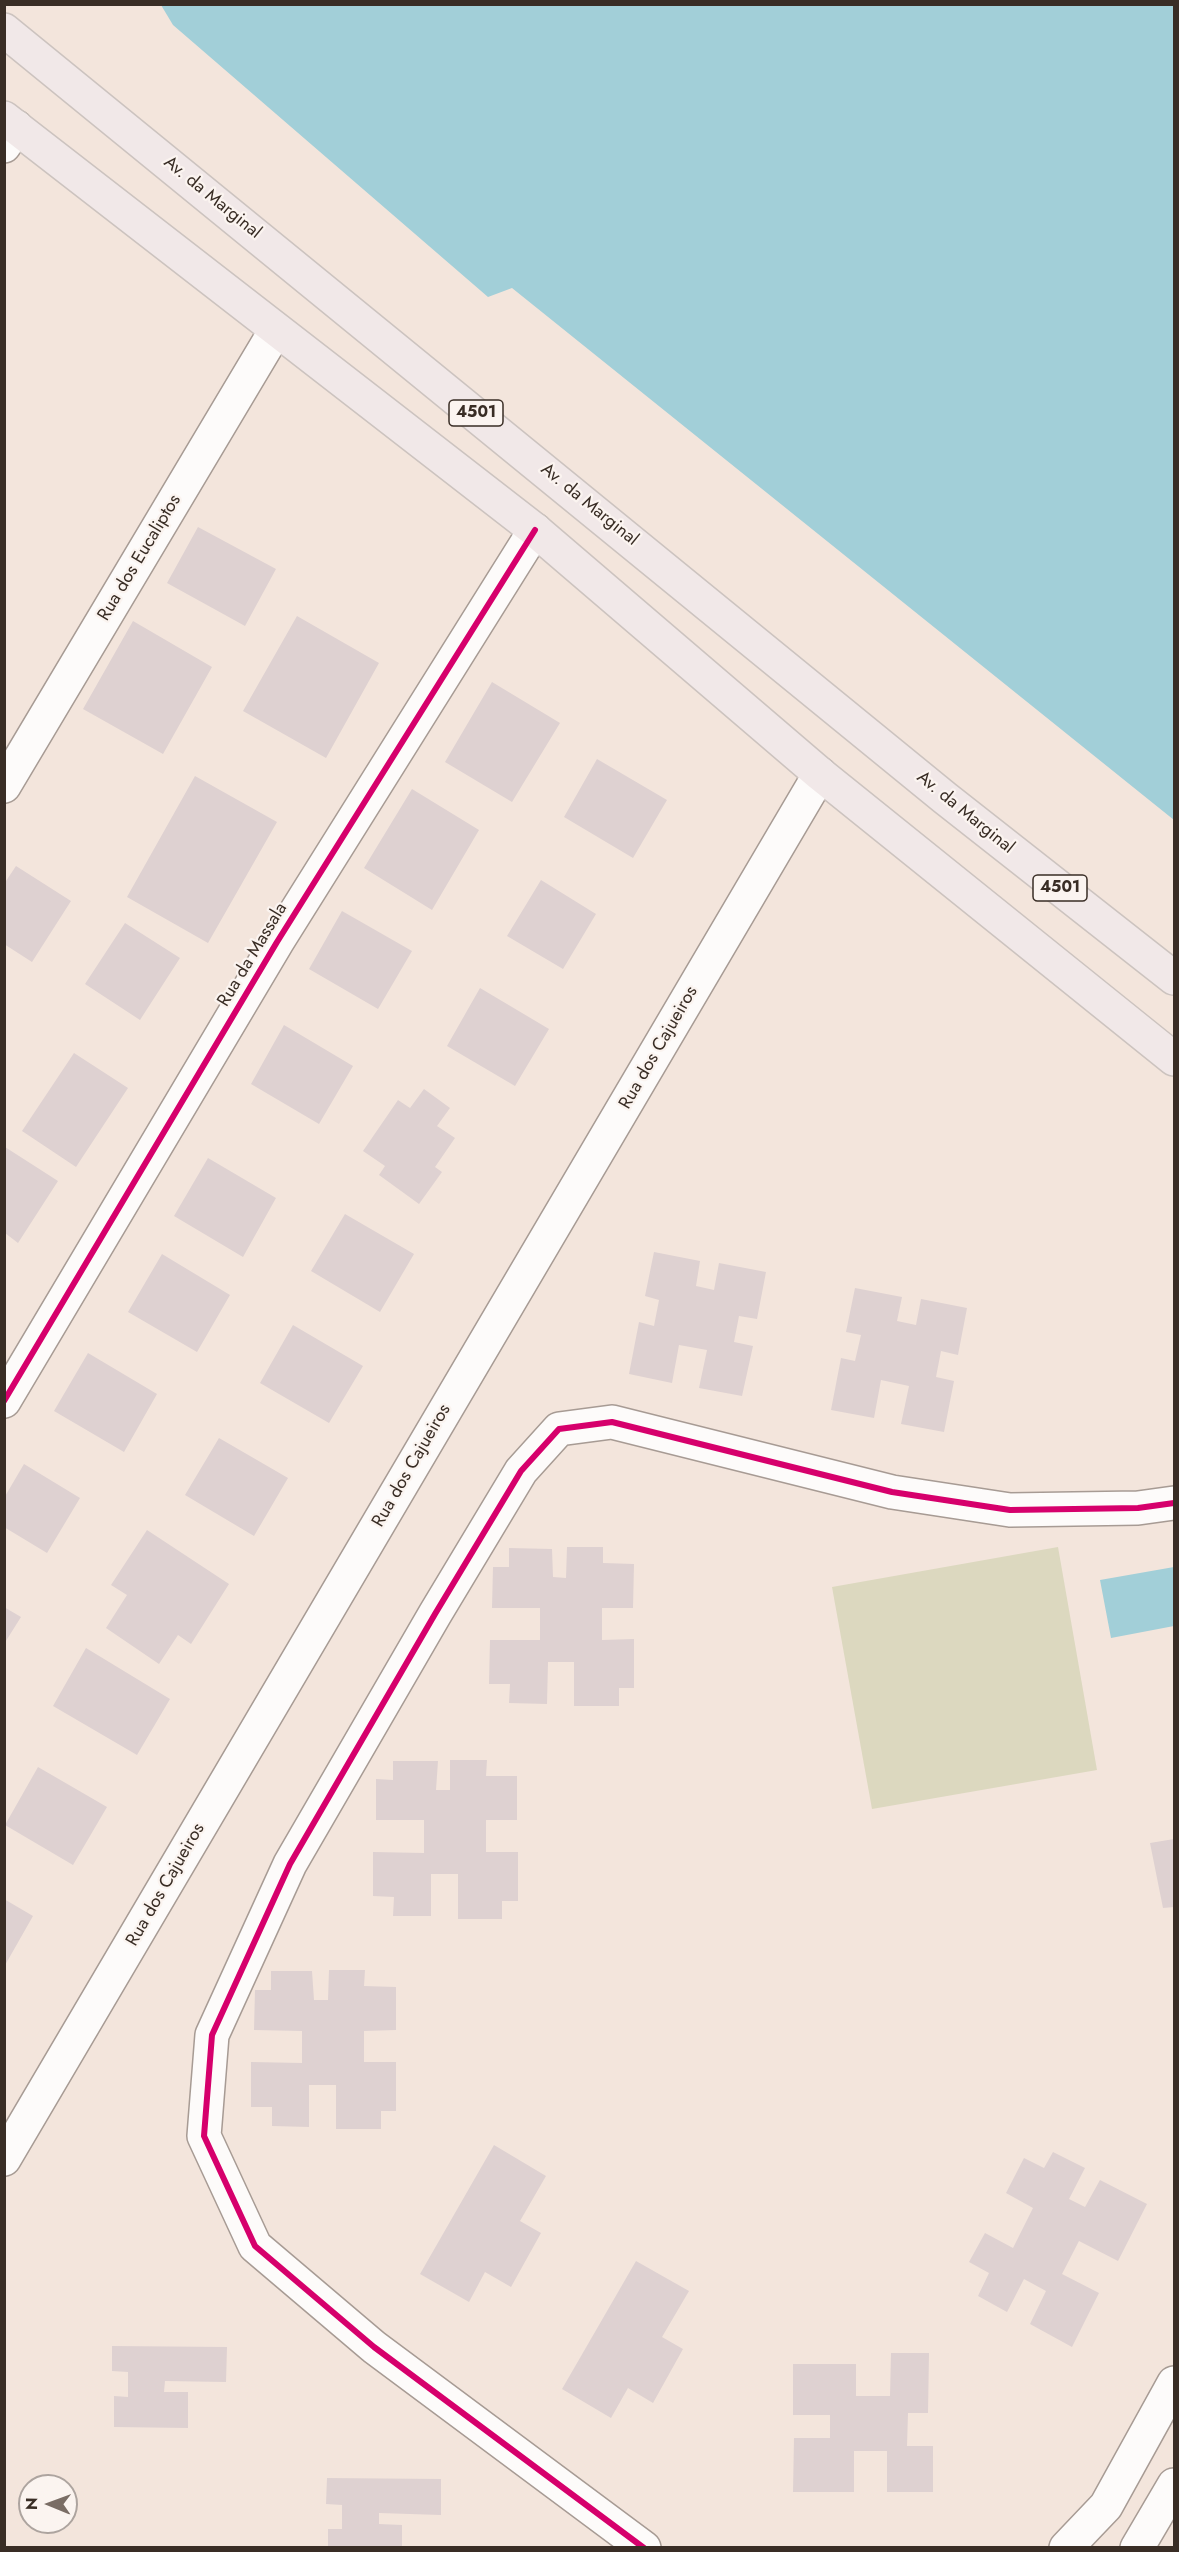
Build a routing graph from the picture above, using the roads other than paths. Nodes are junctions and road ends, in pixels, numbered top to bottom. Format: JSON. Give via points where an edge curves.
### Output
{"nodes":[{"id":1,"x":4,"y":30,"type":"edge"},
{"id":2,"x":8,"y":130,"type":"edge"},
{"id":3,"x":276,"y":330,"type":"junction"},
{"id":4,"x":535,"y":530,"type":"junction"},
{"id":5,"x":820,"y":774,"type":"junction"},
{"id":6,"x":4,"y":786,"type":"edge"},
{"id":7,"x":1174,"y":978,"type":"edge"},
{"id":8,"x":1174,"y":1059,"type":"edge"},
{"id":9,"x":4,"y":1401,"type":"edge"},
{"id":10,"x":1174,"y":1503,"type":"edge"},
{"id":11,"x":4,"y":2159,"type":"edge"},
{"id":12,"x":1174,"y":2383,"type":"edge"},
{"id":13,"x":1174,"y":2485,"type":"edge"},
{"id":14,"x":644,"y":2547,"type":"edge"},
{"id":15,"x":1066,"y":2547,"type":"edge"},
{"id":16,"x":1137,"y":2547,"type":"edge"}],
"edges":[{"from":1,"to":7,"type":"main road","name":"Av. da Marginal","number":"4501","via":[[945,798]]},
{"from":2,"to":3,"type":"main road"},
{"from":3,"to":4,"type":"main road"},
{"from":3,"to":6,"type":"street","name":"Rua dos Eucaliptos"},
{"from":4,"to":5,"type":"main road"},
{"from":4,"to":9,"type":"street","name":"Rua da Massala","via":[[277,942]]},
{"from":5,"to":8,"type":"main road"},
{"from":5,"to":11,"type":"street","name":"Rua dos Cajueiros"},
{"from":10,"to":14,"type":"street","via":[[1138,1508],[1010,1510],[892,1492],[612,1422],[560,1429],[521,1471],[290,1864],[212,2035],[204,2136],[255,2246],[374,2347]]},
{"from":12,"to":15,"type":"street","via":[[1106,2506]]},
{"from":13,"to":16,"type":"street"}]}
